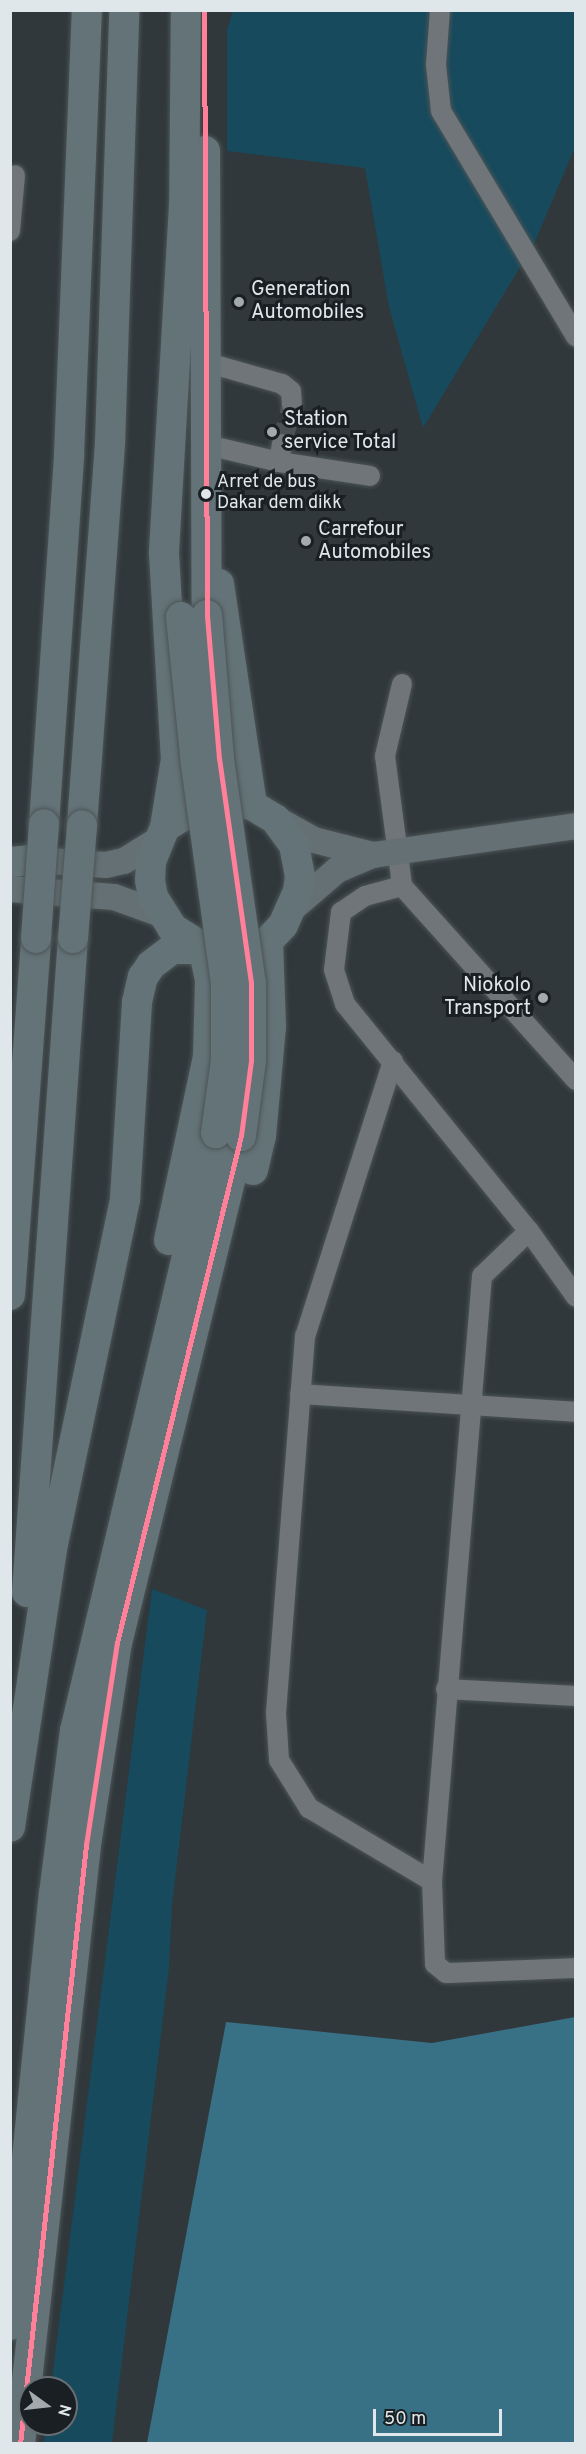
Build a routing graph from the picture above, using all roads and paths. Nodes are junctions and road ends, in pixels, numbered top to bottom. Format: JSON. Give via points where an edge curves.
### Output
{"nodes":[{"id":1,"x":87,"y":10,"type":"edge"},
{"id":2,"x":124,"y":10,"type":"edge"},
{"id":3,"x":186,"y":10,"type":"edge"},
{"id":4,"x":204,"y":10,"type":"edge"},
{"id":5,"x":440,"y":10,"type":"edge"},
{"id":6,"x":15,"y":175,"type":"dead end"},
{"id":7,"x":184,"y":205,"type":"junction"},
{"id":8,"x":10,"y":231,"type":"edge"},
{"id":9,"x":576,"y":337,"type":"edge"},
{"id":10,"x":209,"y":352,"type":"junction"},
{"id":11,"x":292,"y":404,"type":"dead end"},
{"id":12,"x":220,"y":448,"type":"junction"},
{"id":13,"x":370,"y":476,"type":"dead end"},
{"id":14,"x":194,"y":616,"type":"junction"},
{"id":15,"x":402,"y":684,"type":"dead end"},
{"id":16,"x":264,"y":812,"type":"junction"},
{"id":17,"x":576,"y":826,"type":"edge"},
{"id":18,"x":163,"y":832,"type":"junction"},
{"id":19,"x":384,"y":854,"type":"junction"},
{"id":20,"x":18,"y":860,"type":"edge"},
{"id":21,"x":402,"y":886,"type":"junction"},
{"id":22,"x":10,"y":889,"type":"edge"},
{"id":23,"x":292,"y":908,"type":"junction"},
{"id":24,"x":161,"y":914,"type":"junction"},
{"id":25,"x":268,"y":941,"type":"junction"},
{"id":26,"x":203,"y":947,"type":"junction"},
{"id":27,"x":393,"y":1061,"type":"junction"},
{"id":28,"x":576,"y":1080,"type":"edge"},
{"id":29,"x":529,"y":1232,"type":"junction"},
{"id":30,"x":10,"y":1295,"type":"edge"},
{"id":31,"x":576,"y":1297,"type":"edge"},
{"id":32,"x":300,"y":1394,"type":"junction"},
{"id":33,"x":472,"y":1405,"type":"junction"},
{"id":34,"x":576,"y":1412,"type":"edge"},
{"id":35,"x":106,"y":1637,"type":"junction"},
{"id":36,"x":446,"y":1689,"type":"junction"},
{"id":37,"x":576,"y":1696,"type":"edge"},
{"id":38,"x":10,"y":1777,"type":"edge"},
{"id":39,"x":10,"y":1827,"type":"edge"},
{"id":40,"x":432,"y":1881,"type":"junction"},
{"id":41,"x":576,"y":1968,"type":"edge"},
{"id":42,"x":10,"y":2325,"type":"edge"},
{"id":43,"x":20,"y":2444,"type":"edge"}],
"edges":[{"from":1,"to":30,"type":"highway","bridge":true,"via":[[69,455]]},
{"from":2,"to":38,"type":"highway","bridge":true,"via":[[110,443],[29,1572]]},
{"from":3,"to":7,"type":"highway"},
{"from":4,"to":10,"type":"highway"},
{"from":5,"to":9,"type":"street","via":[[436,64],[441,111]]},
{"from":6,"to":8,"type":"street"},
{"from":7,"to":14,"type":"highway"},
{"from":7,"to":18,"type":"highway","via":[[164,553],[176,759]]},
{"from":10,"to":11,"type":"street","via":[[282,384],[291,391]]},
{"from":10,"to":12,"type":"highway"},
{"from":10,"to":14,"type":"highway"},
{"from":12,"to":13,"type":"street","via":[[280,453]]},
{"from":12,"to":16,"type":"highway","via":[[219,587]]},
{"from":14,"to":35,"type":"highway","bridge":true,"via":[[196,765],[226,983],[228,1134]]},
{"from":15,"to":19,"type":"street","via":[[385,756]]},
{"from":16,"to":18,"type":"highway","via":[[229,800],[205,802]]},
{"from":16,"to":19,"type":"main road","via":[[314,840]]},
{"from":16,"to":23,"type":"highway","via":[[286,831],[298,860],[300,876]]},
{"from":17,"to":19,"type":"main road"},
{"from":18,"to":20,"type":"main road","via":[[124,861],[106,866]]},
{"from":18,"to":24,"type":"highway","via":[[151,862],[150,880]]},
{"from":19,"to":21,"type":"street"},
{"from":19,"to":23,"type":"main road","via":[[338,870]]},
{"from":21,"to":27,"type":"street","via":[[348,904],[341,912],[335,941],[334,970],[345,1005],[376,1046]]},
{"from":21,"to":28,"type":"street"},
{"from":22,"to":24,"type":"main road","via":[[114,897]]},
{"from":23,"to":25,"type":"highway"},
{"from":24,"to":26,"type":"highway","via":[[186,940]]},
{"from":25,"to":26,"type":"highway","via":[[250,949]]},
{"from":25,"to":35,"type":"highway","via":[[271,1027],[261,1136],[232,1258]]},
{"from":26,"to":35,"type":"highway","via":[[210,980],[208,1057],[139,1372]]},
{"from":26,"to":39,"type":"highway","via":[[172,949],[161,955],[143,977],[137,1002],[125,1199],[52,1549]]},
{"from":27,"to":29,"type":"street"},
{"from":27,"to":32,"type":"street","via":[[305,1336]]},
{"from":29,"to":31,"type":"street"},
{"from":29,"to":33,"type":"street","via":[[483,1276]]},
{"from":32,"to":33,"type":"street"},
{"from":32,"to":40,"type":"street","via":[[276,1713],[279,1760],[309,1808]]},
{"from":33,"to":34,"type":"street"},
{"from":33,"to":36,"type":"street"},
{"from":35,"to":42,"type":"highway","via":[[75,1731],[54,1894]]},
{"from":35,"to":43,"type":"highway"},
{"from":36,"to":37,"type":"street"},
{"from":36,"to":40,"type":"street"},
{"from":40,"to":41,"type":"street","via":[[435,1964],[439,1970],[446,1973]]}]}
